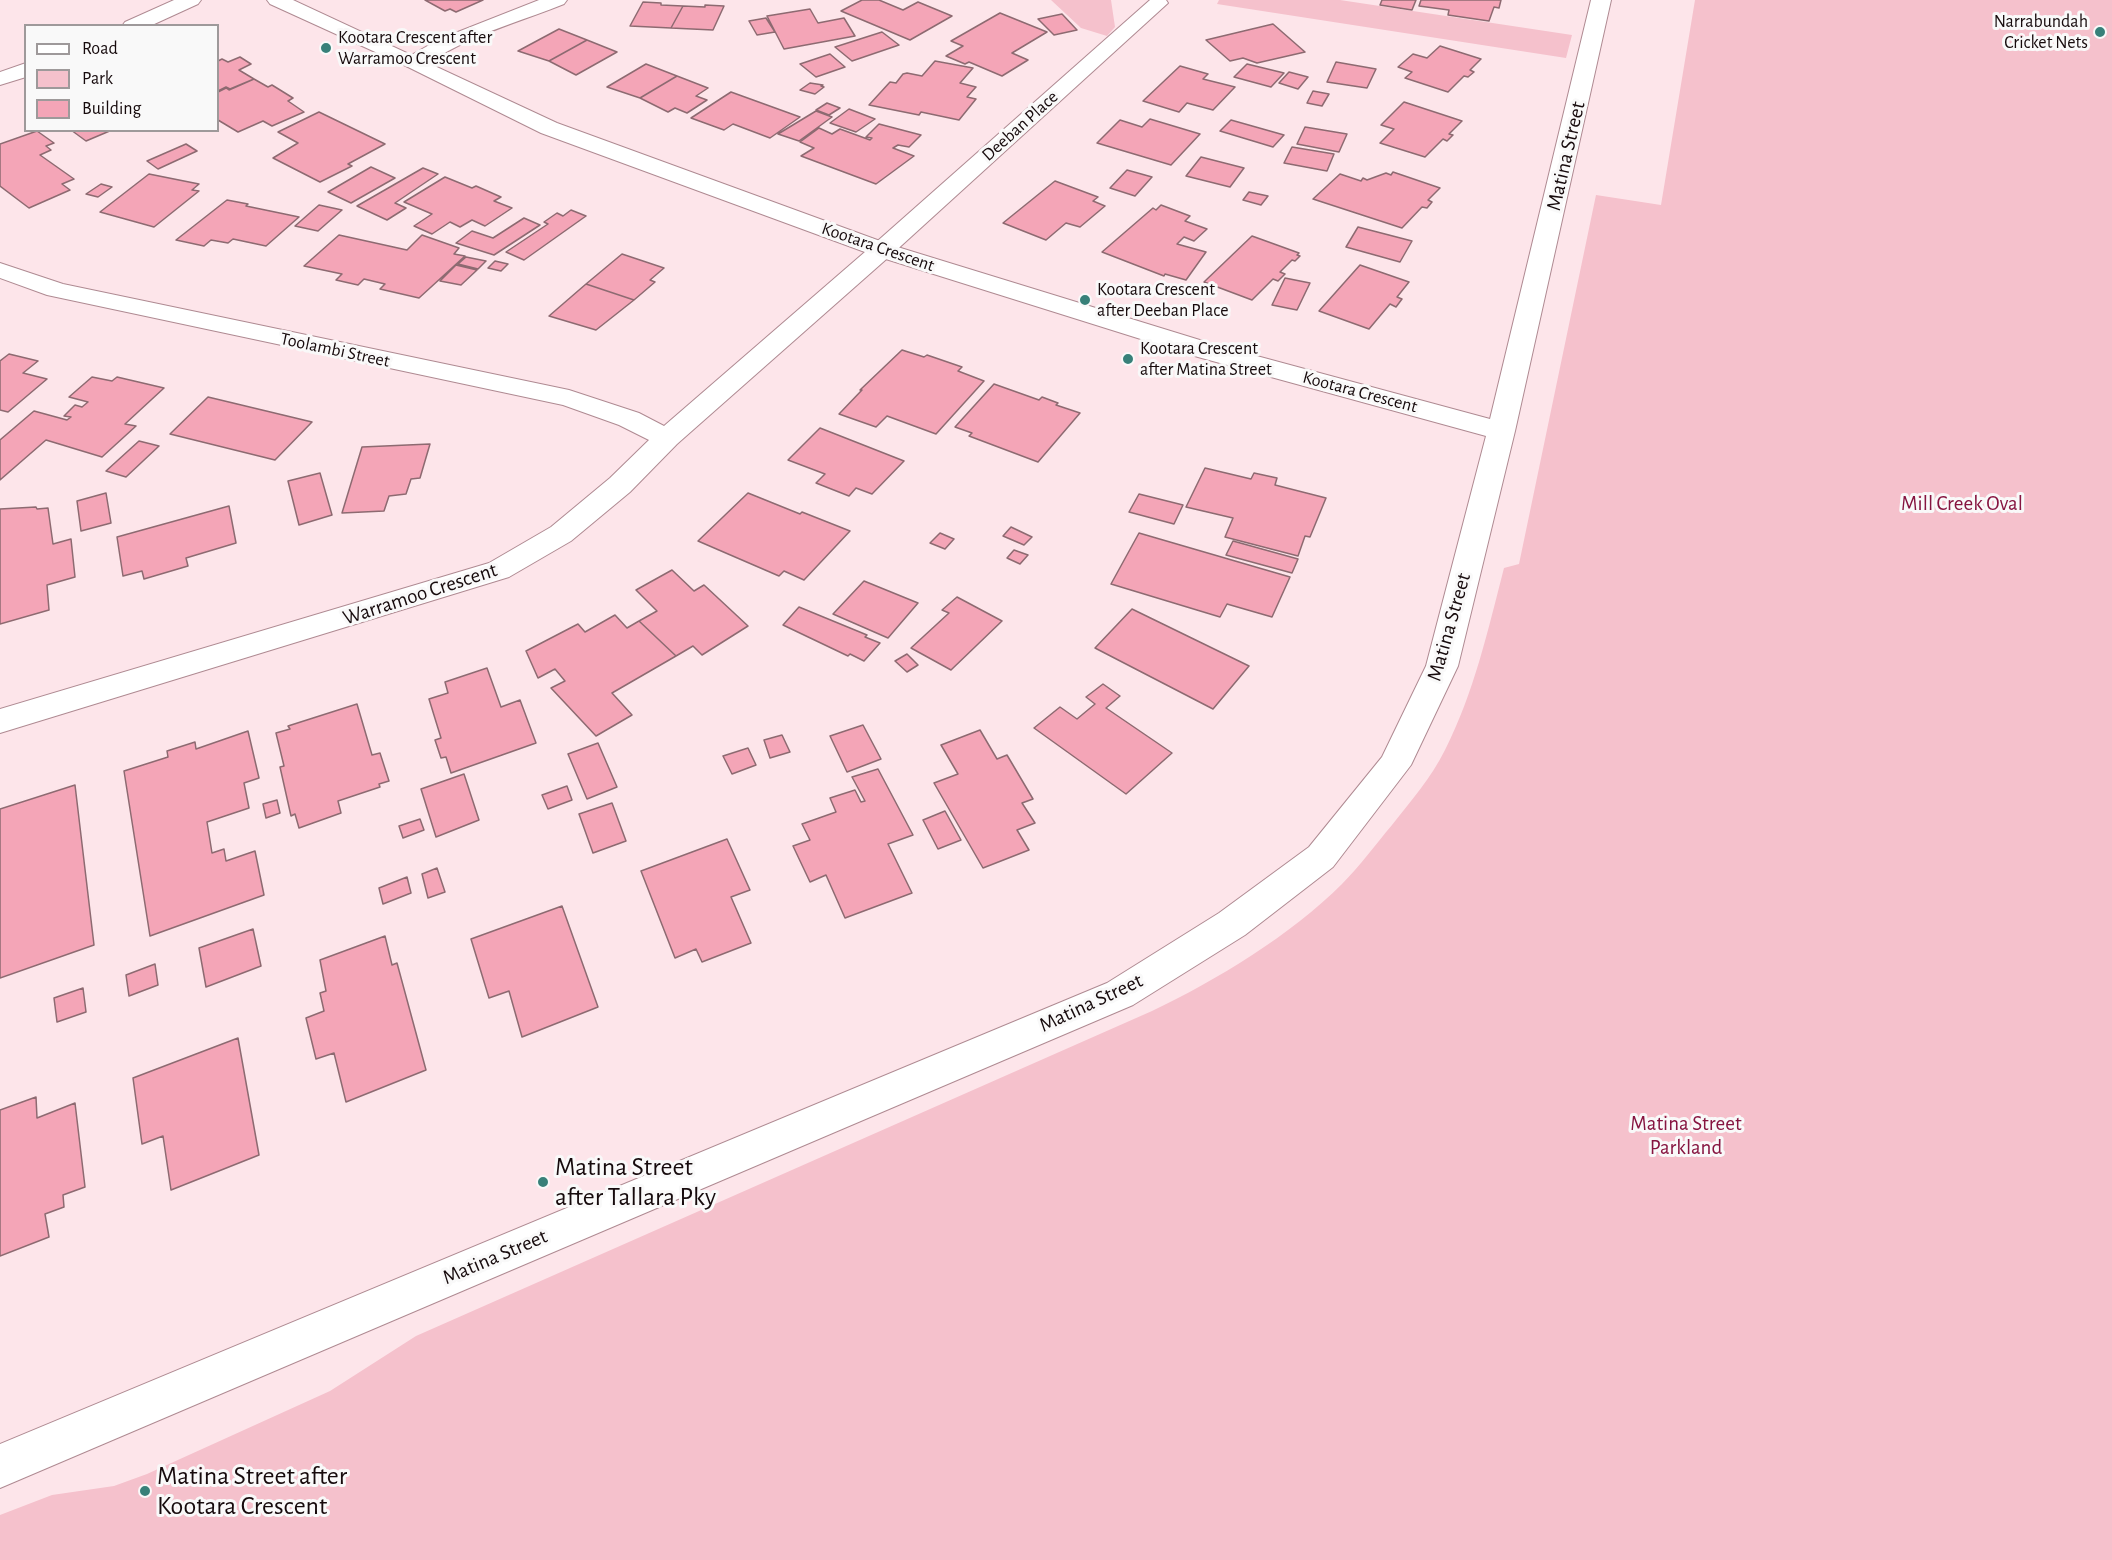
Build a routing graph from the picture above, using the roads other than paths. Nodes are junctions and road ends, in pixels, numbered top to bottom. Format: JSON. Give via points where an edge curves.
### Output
{"nodes":[{"id":1,"x":191,"y":0,"type":"edge"},
{"id":2,"x":277,"y":0,"type":"edge"},
{"id":3,"x":557,"y":0,"type":"edge"},
{"id":4,"x":1601,"y":0,"type":"edge"},
{"id":5,"x":1158,"y":3,"type":"dead end"},
{"id":6,"x":137,"y":24,"type":"edge"},
{"id":7,"x":413,"y":62,"type":"junction"},
{"id":8,"x":24,"y":70,"type":"edge"},
{"id":9,"x":0,"y":79,"type":"edge"},
{"id":10,"x":882,"y":250,"type":"junction"},
{"id":11,"x":0,"y":270,"type":"edge"},
{"id":12,"x":1501,"y":431,"type":"junction"},
{"id":13,"x":667,"y":438,"type":"junction"},
{"id":14,"x":0,"y":722,"type":"edge"},
{"id":15,"x":0,"y":1466,"type":"edge"}],
"edges":[{"from":1,"to":6,"type":"street"},
{"from":2,"to":7,"type":"street","name":"Kootara Crescent"},
{"from":3,"to":7,"type":"street","via":[[447,43]]},
{"from":4,"to":12,"type":"street","name":"Matina Street"},
{"from":5,"to":10,"type":"street","name":"Deeban Place"},
{"from":7,"to":10,"type":"street","name":"Kootara Crescent","via":[[549,128]]},
{"from":8,"to":9,"type":"street"},
{"from":10,"to":12,"type":"street","name":"Kootara Crescent","via":[[1207,351]]},
{"from":10,"to":13,"type":"street","name":"Warramoo Crescent"},
{"from":11,"to":13,"type":"street","name":"Toolambi Street","via":[[56,290],[148,311],[569,398]]},
{"from":12,"to":15,"type":"street","name":"Matina Street","via":[[1442,666],[1395,765],[1321,857],[1232,924],[1120,994]]},
{"from":13,"to":14,"type":"street","name":"Warramoo Crescent","via":[[620,485],[561,534],[499,570]]}]}
